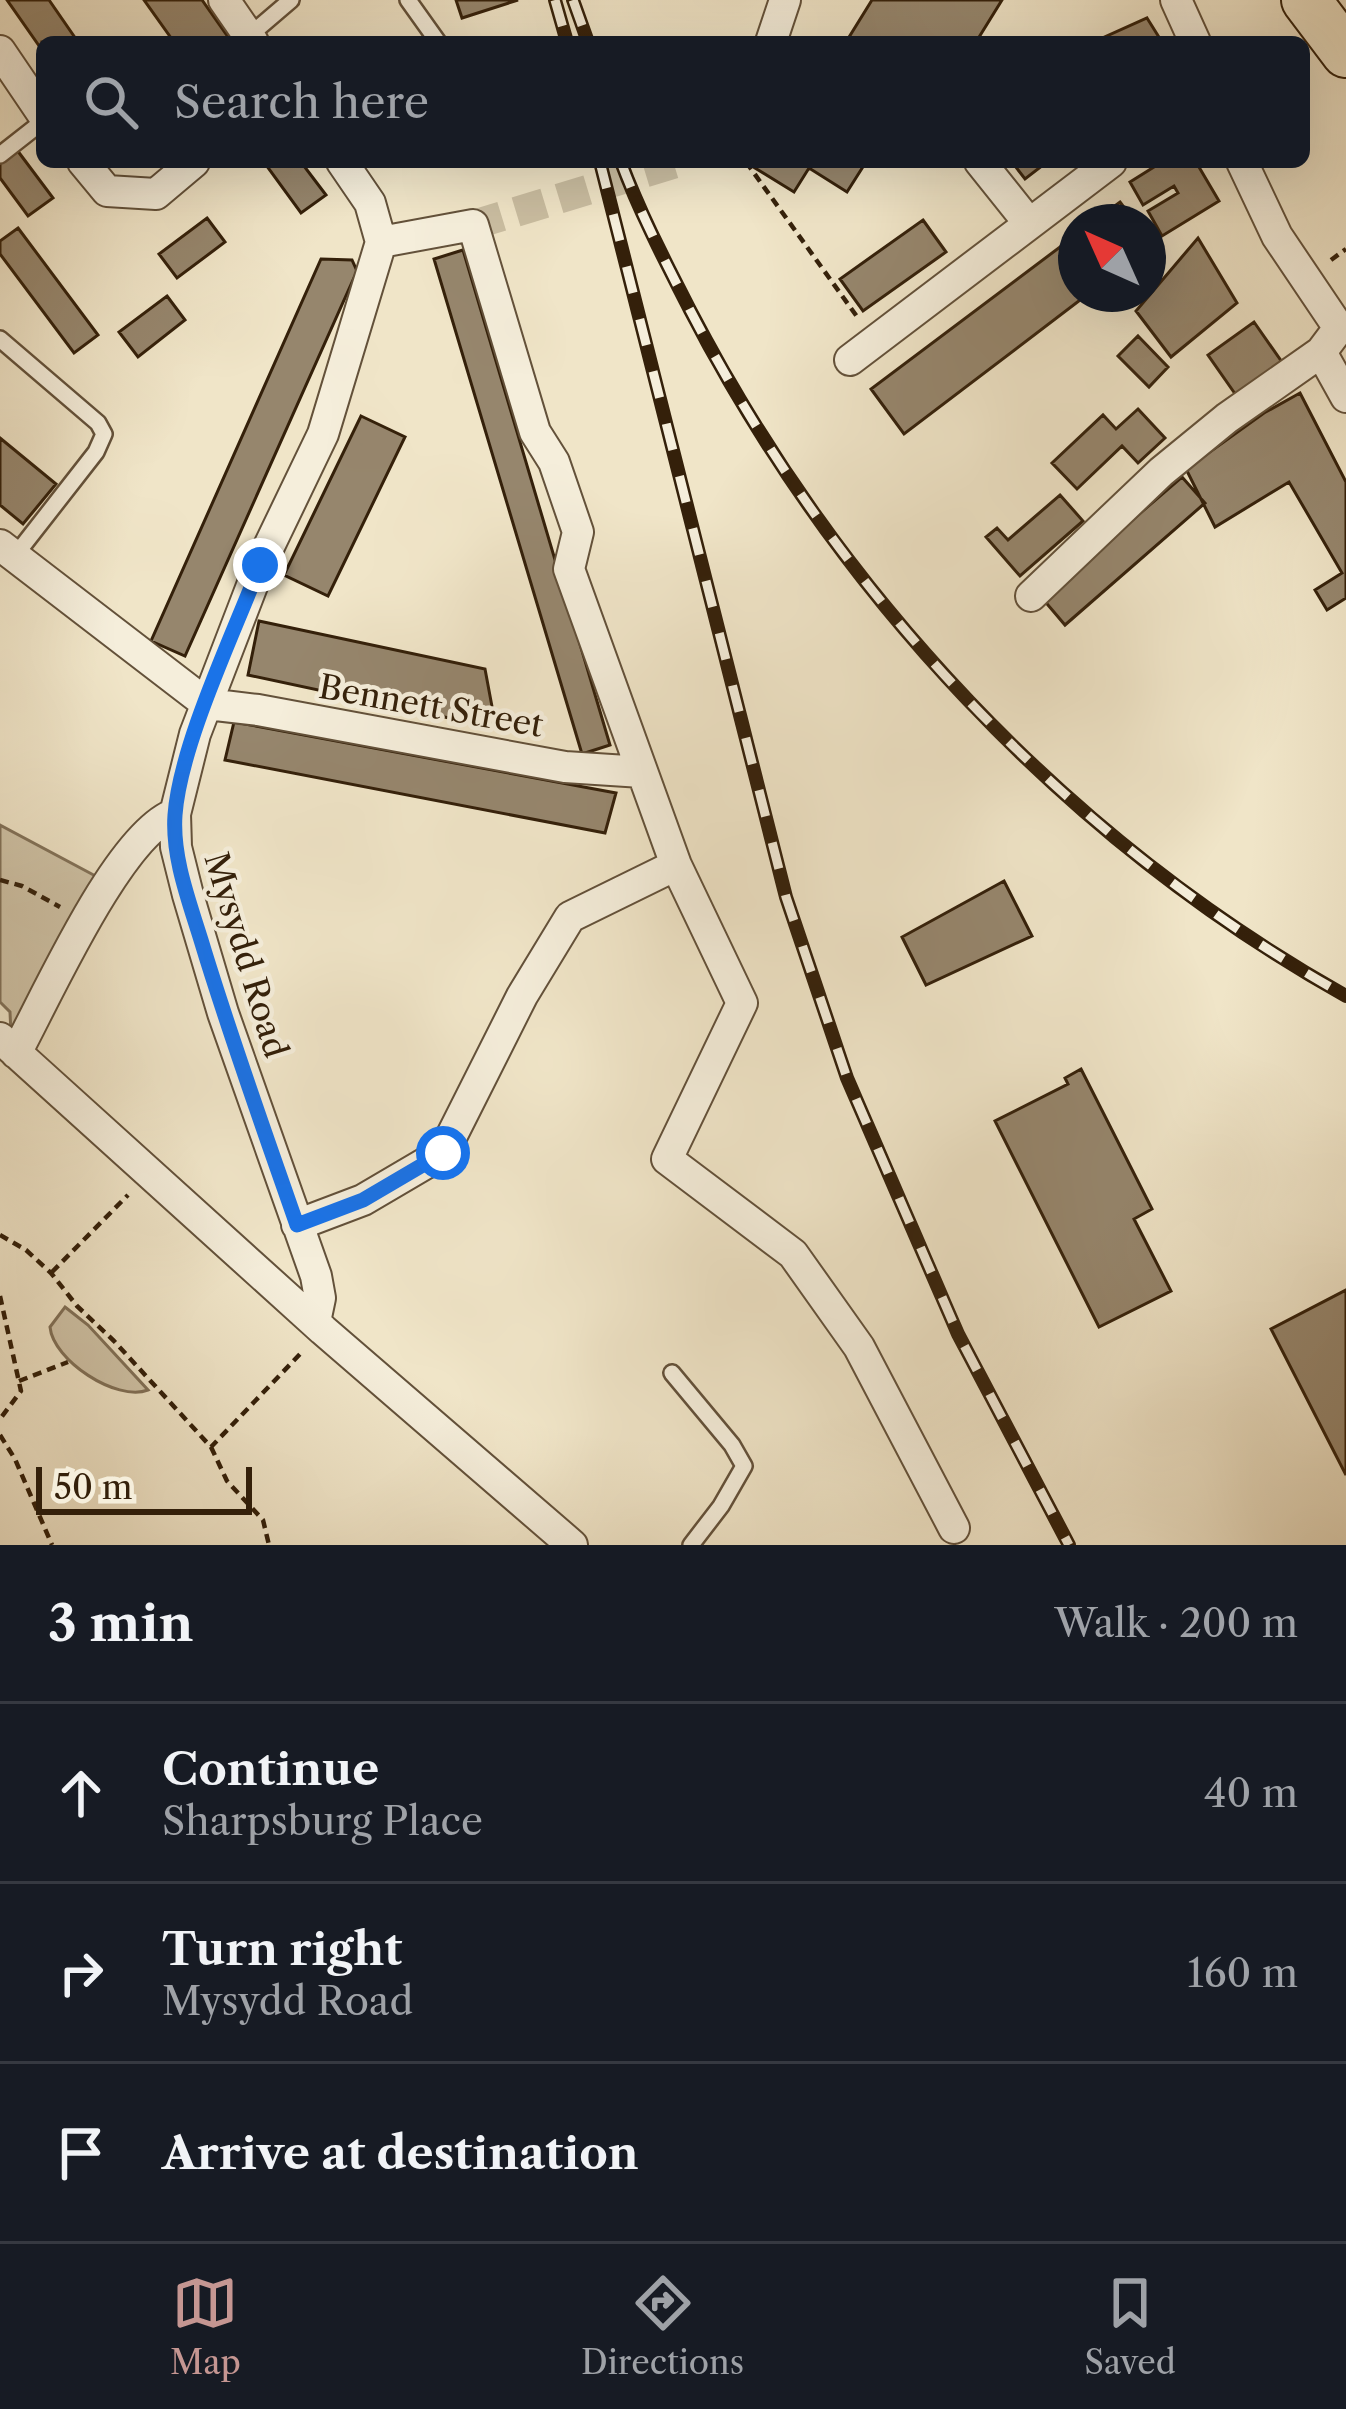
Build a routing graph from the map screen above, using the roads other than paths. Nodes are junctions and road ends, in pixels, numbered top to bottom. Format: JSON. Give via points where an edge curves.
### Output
{"nodes":[{"id":1,"x":224,"y":0,"type":"edge"},
{"id":2,"x":291,"y":0,"type":"edge"},
{"id":3,"x":408,"y":0,"type":"edge"},
{"id":4,"x":785,"y":0,"type":"edge"},
{"id":5,"x":1176,"y":0,"type":"edge"},
{"id":6,"x":1306,"y":0,"type":"edge"},
{"id":7,"x":249,"y":36,"type":"edge"},
{"id":8,"x":254,"y":36,"type":"edge"},
{"id":9,"x":434,"y":36,"type":"edge"},
{"id":10,"x":772,"y":36,"type":"edge"},
{"id":11,"x":1192,"y":36,"type":"edge"},
{"id":12,"x":0,"y":51,"type":"edge"},
{"id":13,"x":1346,"y":53,"type":"edge"},
{"id":14,"x":36,"y":103,"type":"edge"},
{"id":15,"x":36,"y":127,"type":"edge"},
{"id":16,"x":0,"y":155,"type":"edge"},
{"id":17,"x":88,"y":168,"type":"edge"},
{"id":18,"x":187,"y":168,"type":"edge"},
{"id":19,"x":346,"y":168,"type":"edge"},
{"id":20,"x":985,"y":168,"type":"edge"},
{"id":21,"x":1103,"y":168,"type":"edge"},
{"id":22,"x":1245,"y":168,"type":"edge"},
{"id":23,"x":1028,"y":222,"type":"junction"},
{"id":24,"x":382,"y":242,"type":"junction"},
{"id":25,"x":0,"y":338,"type":"edge"},
{"id":26,"x":1336,"y":339,"type":"edge"},
{"id":27,"x":850,"y":360,"type":"dead end"},
{"id":28,"x":1346,"y":397,"type":"edge"},
{"id":29,"x":7,"y":551,"type":"edge"},
{"id":30,"x":1031,"y":596,"type":"dead end"},
{"id":31,"x":207,"y":704,"type":"junction"},
{"id":32,"x":642,"y":772,"type":"junction"},
{"id":33,"x":175,"y":814,"type":"junction"},
{"id":34,"x":676,"y":865,"type":"junction"},
{"id":35,"x":8,"y":1046,"type":"edge"},
{"id":36,"x":297,"y":1225,"type":"junction"},
{"id":37,"x":319,"y":1326,"type":"junction"},
{"id":38,"x":672,"y":1373,"type":"dead end"},
{"id":39,"x":954,"y":1528,"type":"dead end"},
{"id":40,"x":560,"y":1541,"type":"edge"},
{"id":41,"x":691,"y":1545,"type":"edge"}],
"edges":[{"from":1,"to":7,"type":"street"},
{"from":2,"to":8,"type":"lane"},
{"from":3,"to":9,"type":"lane"},
{"from":4,"to":10,"type":"street"},
{"from":5,"to":11,"type":"street"},
{"from":6,"to":13,"type":"main road"},
{"from":12,"to":14,"type":"street"},
{"from":15,"to":16,"type":"lane"},
{"from":17,"to":18,"type":"street","via":[[107,191],[156,194]]},
{"from":19,"to":24,"type":"street","via":[[370,203]]},
{"from":20,"to":23,"type":"street"},
{"from":21,"to":23,"type":"street"},
{"from":22,"to":26,"type":"street"},
{"from":23,"to":27,"type":"street"},
{"from":24,"to":31,"type":"street","name":"Mysydd Road","via":[[323,434],[260,565]]},
{"from":24,"to":32,"type":"street","via":[[473,225],[535,432],[578,532],[569,569]]},
{"from":25,"to":29,"type":"lane","via":[[104,434]]},
{"from":26,"to":28,"type":"street"},
{"from":26,"to":30,"type":"street","via":[[1161,472]]},
{"from":29,"to":31,"type":"street"},
{"from":31,"to":32,"type":"street","name":"Bennett Street","via":[[565,767]]},
{"from":31,"to":33,"type":"street","name":"Mysydd Road"},
{"from":32,"to":34,"type":"street"},
{"from":33,"to":35,"type":"street","via":[[138,841]]},
{"from":33,"to":36,"type":"street","name":"Mysydd Road","via":[[188,895]]},
{"from":34,"to":36,"type":"street","via":[[570,917],[443,1153],[363,1200]]},
{"from":34,"to":39,"type":"street","via":[[742,1003],[667,1159],[794,1254],[859,1347]]},
{"from":35,"to":37,"type":"street"},
{"from":36,"to":37,"type":"street","name":"Mysydd Road","via":[[320,1298]]},
{"from":37,"to":40,"type":"street"},
{"from":38,"to":41,"type":"lane","via":[[744,1466]]}]}
